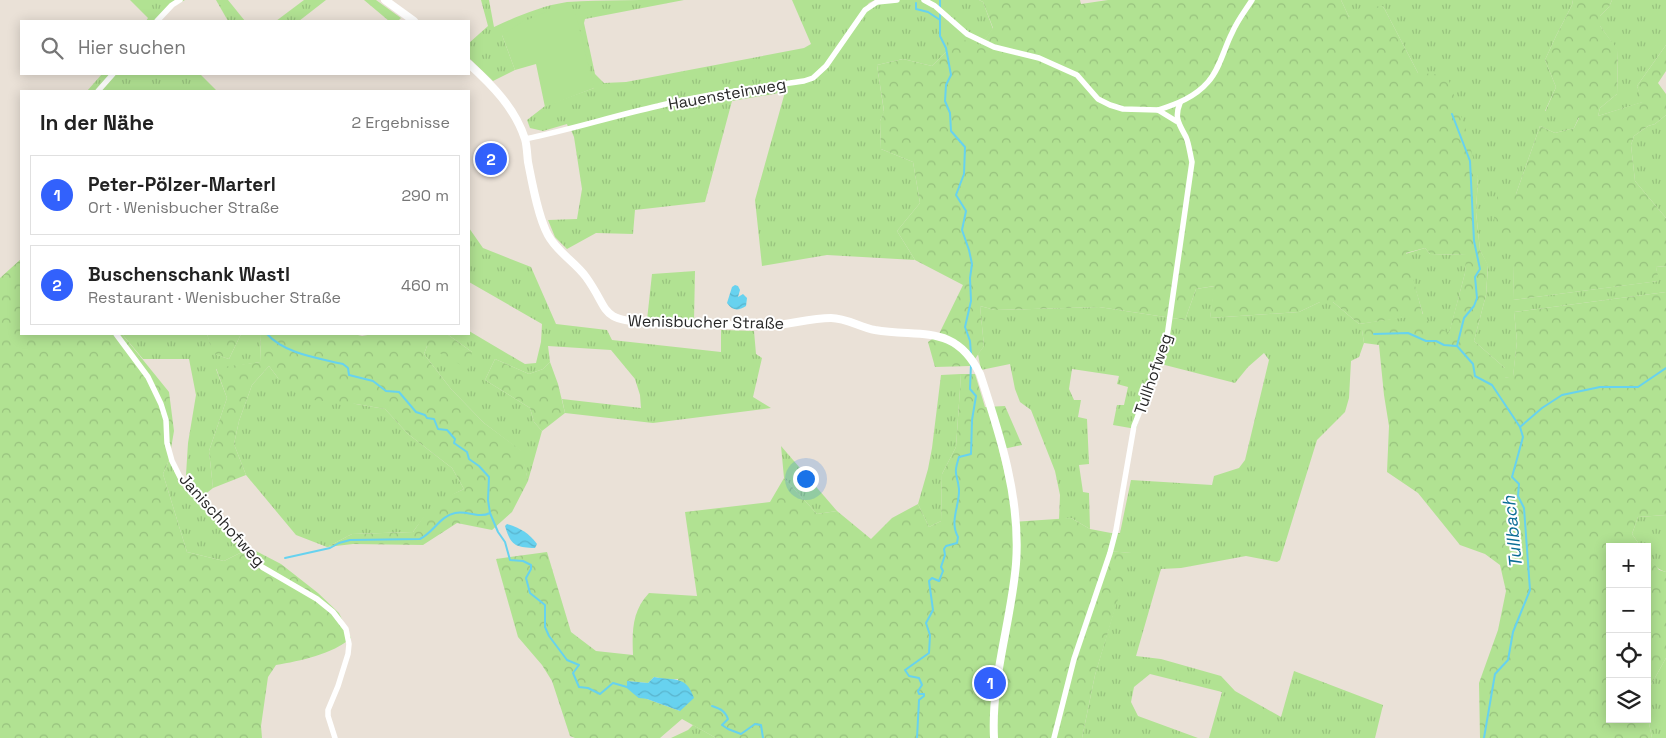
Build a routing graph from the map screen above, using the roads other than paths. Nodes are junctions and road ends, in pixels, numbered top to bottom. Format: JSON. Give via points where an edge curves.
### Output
{"nodes":[{"id":1,"x":180,"y":0,"type":"edge"},
{"id":2,"x":385,"y":0,"type":"edge"},
{"id":3,"x":896,"y":0,"type":"edge"},
{"id":4,"x":924,"y":0,"type":"edge"},
{"id":5,"x":1252,"y":0,"type":"edge"},
{"id":6,"x":158,"y":20,"type":"edge"},
{"id":7,"x":413,"y":20,"type":"edge"},
{"id":8,"x":470,"y":65,"type":"edge"},
{"id":9,"x":112,"y":75,"type":"edge"},
{"id":10,"x":99,"y":90,"type":"edge"},
{"id":11,"x":1180,"y":103,"type":"junction"},
{"id":12,"x":1158,"y":110,"type":"junction"},
{"id":13,"x":1176,"y":121,"type":"junction"},
{"id":14,"x":525,"y":139,"type":"junction"},
{"id":15,"x":117,"y":335,"type":"edge"},
{"id":16,"x":335,"y":738,"type":"edge"},
{"id":17,"x":994,"y":738,"type":"edge"},
{"id":18,"x":1054,"y":738,"type":"edge"}],
"edges":[{"from":1,"to":6,"type":"street"},
{"from":2,"to":7,"type":"street"},
{"from":3,"to":14,"type":"street","name":"Hauensteinweg","via":[[877,2],[865,10],[826,66],[813,78],[658,106]]},
{"from":4,"to":12,"type":"street","via":[[946,14],[967,34],[994,47],[1034,56],[1077,75],[1098,100],[1123,108]]},
{"from":5,"to":11,"type":"street","via":[[1232,31],[1208,82]]},
{"from":8,"to":14,"type":"street","name":"Wenisbucher Straße","via":[[501,96]]},
{"from":9,"to":10,"type":"street"},
{"from":11,"to":12,"type":"street"},
{"from":11,"to":13,"type":"street"},
{"from":12,"to":13,"type":"street"},
{"from":13,"to":18,"type":"street","name":"Tullhofweg","via":[[1186,139],[1192,162],[1166,344],[1134,426],[1116,530],[1074,659]]},
{"from":14,"to":17,"type":"street","name":"Wenisbucher Straße","via":[[548,235],[587,278],[612,317],[629,322],[763,326],[839,319],[876,330],[942,337],[968,356],[980,374],[1003,447],[1017,528],[1016,565],[994,697]]},
{"from":15,"to":16,"type":"street","name":"Janischhofweg","via":[[148,377],[161,404],[166,420],[167,443],[182,481],[223,521],[262,567],[317,598],[346,629],[348,654],[328,710]]}]}
